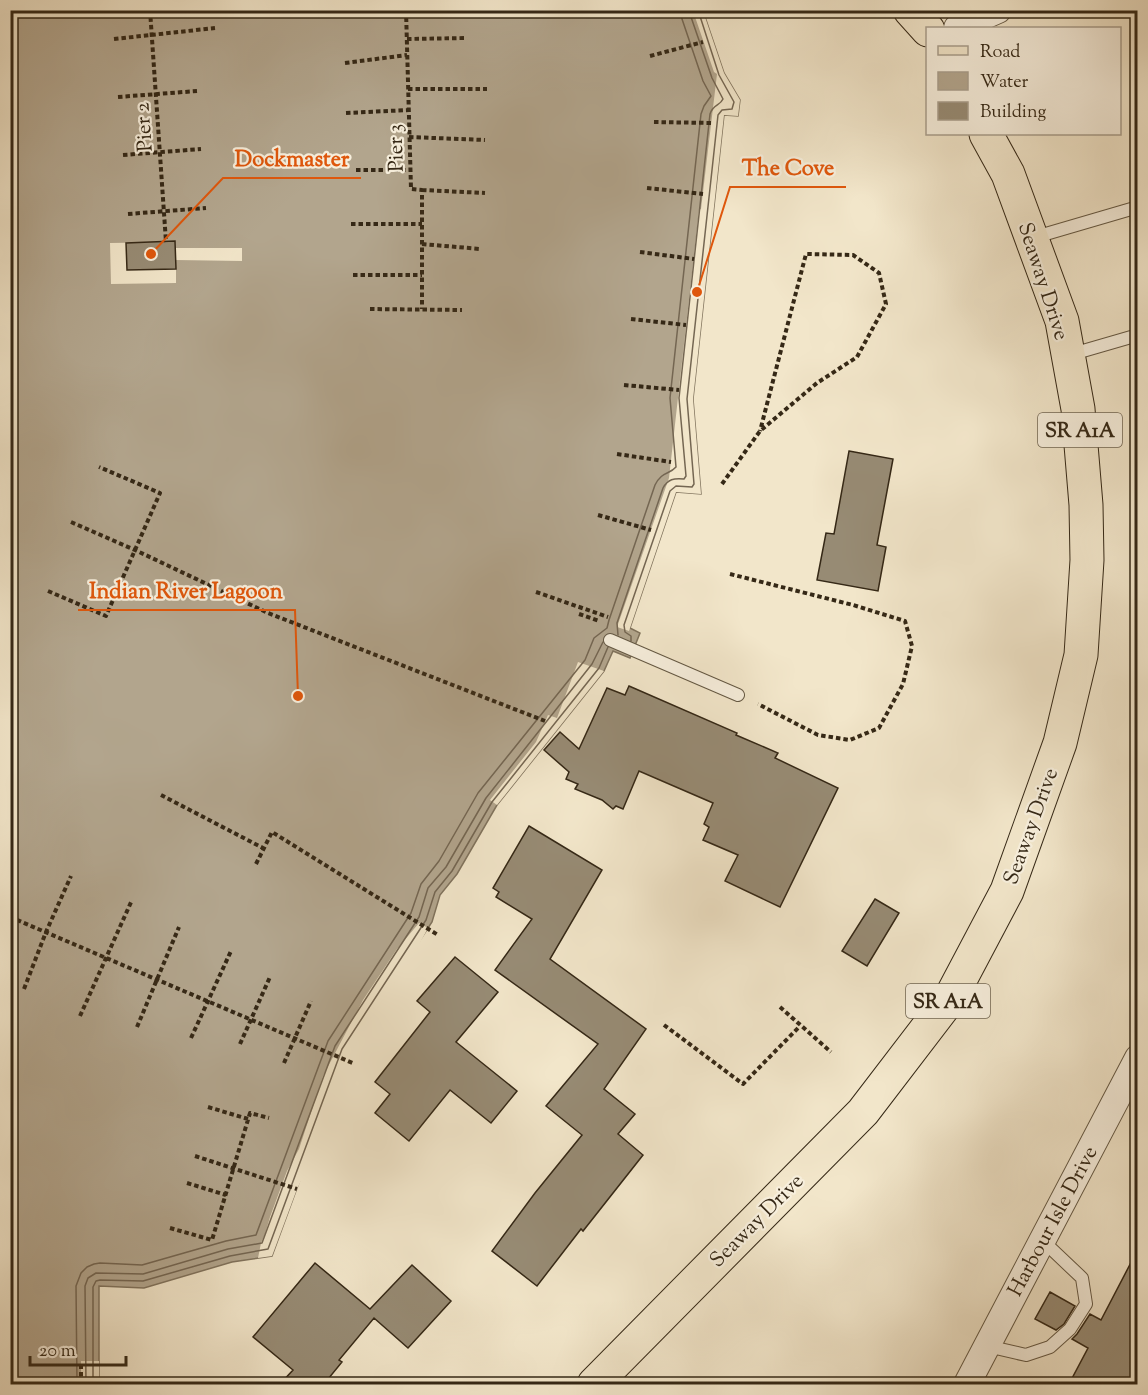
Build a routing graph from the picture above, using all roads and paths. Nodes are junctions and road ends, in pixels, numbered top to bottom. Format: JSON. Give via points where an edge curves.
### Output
{"nodes":[{"id":1,"x":150,"y":10,"type":"edge"},
{"id":2,"x":406,"y":10,"type":"edge"},
{"id":3,"x":910,"y":10,"type":"edge"},
{"id":4,"x":998,"y":10,"type":"edge"},
{"id":5,"x":959,"y":27,"type":"edge"},
{"id":6,"x":215,"y":28,"type":"dead end"},
{"id":7,"x":926,"y":29,"type":"edge"},
{"id":8,"x":151,"y":35,"type":"junction"},
{"id":9,"x":467,"y":38,"type":"dead end"},
{"id":10,"x":114,"y":39,"type":"dead end"},
{"id":11,"x":407,"y":39,"type":"junction"},
{"id":12,"x":703,"y":42,"type":"dead end"},
{"id":13,"x":407,"y":55,"type":"junction"},
{"id":14,"x":650,"y":56,"type":"dead end"},
{"id":15,"x":345,"y":63,"type":"dead end"},
{"id":16,"x":408,"y":89,"type":"junction"},
{"id":17,"x":488,"y":89,"type":"dead end"},
{"id":18,"x":197,"y":91,"type":"dead end"},
{"id":19,"x":156,"y":94,"type":"junction"},
{"id":20,"x":118,"y":97,"type":"dead end"},
{"id":21,"x":409,"y":110,"type":"junction"},
{"id":22,"x":346,"y":113,"type":"dead end"},
{"id":23,"x":654,"y":122,"type":"dead end"},
{"id":24,"x":712,"y":123,"type":"dead end"},
{"id":25,"x":987,"y":135,"type":"edge"},
{"id":26,"x":410,"y":137,"type":"junction"},
{"id":27,"x":484,"y":140,"type":"dead end"},
{"id":28,"x":201,"y":149,"type":"dead end"},
{"id":29,"x":160,"y":152,"type":"junction"},
{"id":30,"x":123,"y":155,"type":"dead end"},
{"id":31,"x":356,"y":170,"type":"dead end"},
{"id":32,"x":411,"y":170,"type":"junction"},
{"id":33,"x":647,"y":188,"type":"dead end"},
{"id":34,"x":422,"y":190,"type":"junction"},
{"id":35,"x":485,"y":193,"type":"dead end"},
{"id":36,"x":703,"y":194,"type":"dead end"},
{"id":37,"x":1137,"y":207,"type":"edge"},
{"id":38,"x":206,"y":208,"type":"dead end"},
{"id":39,"x":164,"y":212,"type":"junction"},
{"id":40,"x":128,"y":214,"type":"dead end"},
{"id":41,"x":351,"y":224,"type":"dead end"},
{"id":42,"x":422,"y":224,"type":"junction"},
{"id":43,"x":1031,"y":238,"type":"junction"},
{"id":44,"x":166,"y":242,"type":"dead end"},
{"id":45,"x":422,"y":244,"type":"junction"},
{"id":46,"x":480,"y":249,"type":"dead end"},
{"id":47,"x":639,"y":252,"type":"dead end"},
{"id":48,"x":694,"y":259,"type":"dead end"},
{"id":49,"x":353,"y":275,"type":"dead end"},
{"id":50,"x":422,"y":275,"type":"junction"},
{"id":51,"x":370,"y":309,"type":"dead end"},
{"id":52,"x":422,"y":309,"type":"junction"},
{"id":53,"x":462,"y":310,"type":"dead end"},
{"id":54,"x":631,"y":319,"type":"dead end"},
{"id":55,"x":686,"y":325,"type":"dead end"},
{"id":56,"x":1137,"y":335,"type":"edge"},
{"id":57,"x":1068,"y":356,"type":"junction"},
{"id":58,"x":624,"y":385,"type":"dead end"},
{"id":59,"x":679,"y":390,"type":"dead end"},
{"id":60,"x":760,"y":431,"type":"junction"},
{"id":61,"x":617,"y":454,"type":"dead end"},
{"id":62,"x":671,"y":462,"type":"dead end"},
{"id":63,"x":99,"y":467,"type":"dead end"},
{"id":64,"x":722,"y":484,"type":"dead end"},
{"id":65,"x":598,"y":515,"type":"dead end"},
{"id":66,"x":71,"y":522,"type":"dead end"},
{"id":67,"x":651,"y":530,"type":"dead end"},
{"id":68,"x":135,"y":550,"type":"junction"},
{"id":69,"x":730,"y":574,"type":"dead end"},
{"id":70,"x":48,"y":591,"type":"dead end"},
{"id":71,"x":536,"y":592,"type":"dead end"},
{"id":72,"x":609,"y":617,"type":"dead end"},
{"id":73,"x":610,"y":640,"type":"dead end"},
{"id":74,"x":738,"y":694,"type":"joint"},
{"id":75,"x":544,"y":721,"type":"dead end"},
{"id":76,"x":161,"y":795,"type":"dead end"},
{"id":77,"x":263,"y":848,"type":"junction"},
{"id":78,"x":256,"y":864,"type":"dead end"},
{"id":79,"x":71,"y":876,"type":"dead end"},
{"id":80,"x":132,"y":900,"type":"dead end"},
{"id":81,"x":10,"y":917,"type":"edge"},
{"id":82,"x":179,"y":927,"type":"dead end"},
{"id":83,"x":46,"y":932,"type":"junction"},
{"id":84,"x":438,"y":935,"type":"dead end"},
{"id":85,"x":231,"y":951,"type":"dead end"},
{"id":86,"x":106,"y":958,"type":"junction"},
{"id":87,"x":270,"y":978,"type":"dead end"},
{"id":88,"x":158,"y":980,"type":"junction"},
{"id":89,"x":24,"y":989,"type":"dead end"},
{"id":90,"x":208,"y":1001,"type":"junction"},
{"id":91,"x":311,"y":1001,"type":"dead end"},
{"id":92,"x":780,"y":1007,"type":"dead end"},
{"id":93,"x":80,"y":1016,"type":"dead end"},
{"id":94,"x":251,"y":1020,"type":"junction"},
{"id":95,"x":664,"y":1025,"type":"dead end"},
{"id":96,"x":800,"y":1026,"type":"junction"},
{"id":97,"x":137,"y":1027,"type":"dead end"},
{"id":98,"x":191,"y":1038,"type":"dead end"},
{"id":99,"x":294,"y":1038,"type":"junction"},
{"id":100,"x":240,"y":1044,"type":"dead end"},
{"id":101,"x":831,"y":1052,"type":"dead end"},
{"id":102,"x":1137,"y":1058,"type":"edge"},
{"id":103,"x":284,"y":1062,"type":"dead end"},
{"id":104,"x":355,"y":1064,"type":"dead end"},
{"id":105,"x":208,"y":1107,"type":"dead end"},
{"id":106,"x":269,"y":1118,"type":"dead end"},
{"id":107,"x":248,"y":1119,"type":"junction"},
{"id":108,"x":195,"y":1156,"type":"dead end"},
{"id":109,"x":234,"y":1168,"type":"junction"},
{"id":110,"x":187,"y":1183,"type":"dead end"},
{"id":111,"x":297,"y":1189,"type":"dead end"},
{"id":112,"x":226,"y":1195,"type":"junction"},
{"id":113,"x":171,"y":1228,"type":"dead end"},
{"id":114,"x":1042,"y":1240,"type":"junction"},
{"id":115,"x":987,"y":1346,"type":"junction"},
{"id":116,"x":81,"y":1363,"type":"dead end"},
{"id":117,"x":81,"y":1384,"type":"edge"},
{"id":118,"x":594,"y":1384,"type":"edge"},
{"id":119,"x":967,"y":1384,"type":"edge"}],
"edges":[{"from":1,"to":8,"type":"path","name":"Pier 2"},
{"from":2,"to":11,"type":"path","name":"Pier 3"},
{"from":3,"to":7,"type":"main road"},
{"from":4,"to":5,"type":"street"},
{"from":6,"to":8,"type":"path"},
{"from":8,"to":10,"type":"path"},
{"from":8,"to":19,"type":"path","name":"Pier 2"},
{"from":9,"to":11,"type":"path"},
{"from":11,"to":13,"type":"path","name":"Pier 3"},
{"from":12,"to":14,"type":"path"},
{"from":13,"to":15,"type":"path"},
{"from":13,"to":16,"type":"path","name":"Pier 3"},
{"from":16,"to":17,"type":"path"},
{"from":16,"to":21,"type":"path","name":"Pier 3"},
{"from":18,"to":19,"type":"path"},
{"from":19,"to":20,"type":"path"},
{"from":19,"to":29,"type":"path","name":"Pier 2"},
{"from":21,"to":22,"type":"path"},
{"from":21,"to":26,"type":"path","name":"Pier 3"},
{"from":23,"to":24,"type":"path"},
{"from":25,"to":43,"type":"main road","name":"Seaway Drive","number":"SR A1A","via":[[1008,174]]},
{"from":26,"to":27,"type":"path"},
{"from":26,"to":32,"type":"path","name":"Pier 3"},
{"from":28,"to":29,"type":"path"},
{"from":29,"to":30,"type":"path"},
{"from":29,"to":39,"type":"path","name":"Pier 2"},
{"from":31,"to":32,"type":"path"},
{"from":32,"to":34,"type":"path","name":"Pier 3","via":[[411,189]]},
{"from":33,"to":36,"type":"path"},
{"from":34,"to":35,"type":"path"},
{"from":34,"to":42,"type":"path","name":"Pier 3"},
{"from":37,"to":43,"type":"lane"},
{"from":38,"to":39,"type":"path"},
{"from":39,"to":40,"type":"path"},
{"from":39,"to":44,"type":"path","name":"Pier 2"},
{"from":41,"to":42,"type":"path"},
{"from":42,"to":45,"type":"path","name":"Pier 3"},
{"from":43,"to":57,"type":"main road","name":"Seaway Drive","number":"SR A1A","via":[[1062,321]]},
{"from":45,"to":46,"type":"path"},
{"from":45,"to":50,"type":"path","name":"Pier 3"},
{"from":47,"to":48,"type":"path"},
{"from":49,"to":50,"type":"path"},
{"from":50,"to":52,"type":"path","name":"Pier 3"},
{"from":51,"to":52,"type":"path"},
{"from":52,"to":53,"type":"path"},
{"from":54,"to":55,"type":"path"},
{"from":56,"to":57,"type":"lane"},
{"from":57,"to":118,"type":"main road","name":"Seaway Drive","number":"SR A1A","via":[[1078,408],[1086,505],[1081,655],[1060,742],[1007,891],[951,997],[863,1112]]},
{"from":58,"to":59,"type":"path"},
{"from":60,"to":60,"type":"path","via":[[817,383],[857,357],[886,304],[879,273],[853,255],[806,254]]},
{"from":60,"to":64,"type":"path"},
{"from":61,"to":62,"type":"path"},
{"from":63,"to":68,"type":"path","via":[[160,493]]},
{"from":65,"to":67,"type":"path"},
{"from":66,"to":68,"type":"path"},
{"from":68,"to":70,"type":"path","via":[[106,616]]},
{"from":68,"to":75,"type":"path","via":[[268,613]]},
{"from":69,"to":74,"type":"path","via":[[905,621],[912,646],[903,684],[879,728],[850,740],[818,735]]},
{"from":71,"to":72,"type":"path"},
{"from":73,"to":74,"type":"lane"},
{"from":76,"to":77,"type":"path"},
{"from":77,"to":78,"type":"path"},
{"from":77,"to":84,"type":"path","via":[[272,832]]},
{"from":79,"to":83,"type":"path"},
{"from":80,"to":86,"type":"path"},
{"from":81,"to":83,"type":"path"},
{"from":82,"to":88,"type":"path"},
{"from":83,"to":86,"type":"path"},
{"from":83,"to":89,"type":"path"},
{"from":85,"to":90,"type":"path"},
{"from":86,"to":88,"type":"path"},
{"from":86,"to":93,"type":"path"},
{"from":87,"to":94,"type":"path"},
{"from":88,"to":90,"type":"path"},
{"from":88,"to":97,"type":"path"},
{"from":90,"to":94,"type":"path"},
{"from":90,"to":98,"type":"path"},
{"from":91,"to":99,"type":"path"},
{"from":92,"to":96,"type":"path"},
{"from":94,"to":99,"type":"path"},
{"from":94,"to":100,"type":"path"},
{"from":95,"to":96,"type":"path","via":[[743,1084]]},
{"from":96,"to":101,"type":"path"},
{"from":99,"to":103,"type":"path"},
{"from":99,"to":104,"type":"path"},
{"from":102,"to":114,"type":"street","name":"Harbour Isle Drive"},
{"from":105,"to":107,"type":"path"},
{"from":106,"to":107,"type":"path","via":[[250,1113]]},
{"from":107,"to":109,"type":"path"},
{"from":108,"to":109,"type":"path"},
{"from":109,"to":111,"type":"path"},
{"from":109,"to":112,"type":"path"},
{"from":110,"to":112,"type":"path"},
{"from":112,"to":113,"type":"path","via":[[213,1240]]},
{"from":114,"to":115,"type":"street","name":"Harbour Isle Drive"},
{"from":114,"to":115,"type":"lane","via":[[1082,1278],[1086,1304],[1070,1329],[1050,1347],[1026,1355]]},
{"from":115,"to":119,"type":"street","name":"Harbour Isle Drive"},
{"from":116,"to":117,"type":"path"}]}
